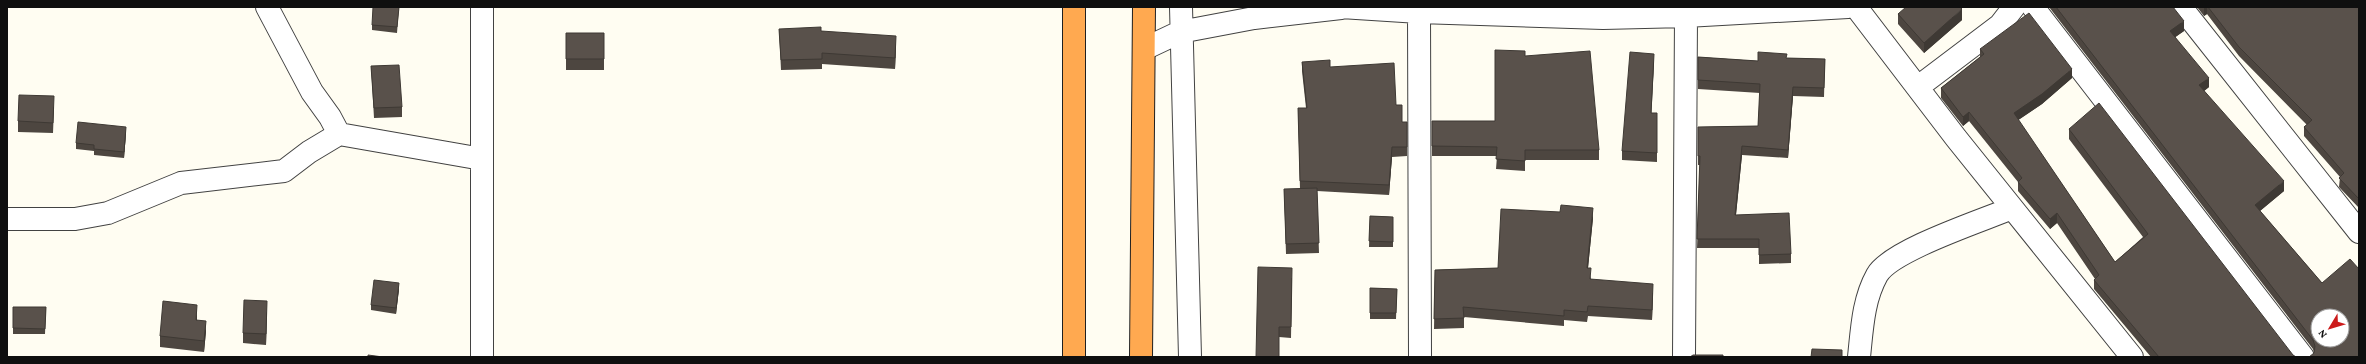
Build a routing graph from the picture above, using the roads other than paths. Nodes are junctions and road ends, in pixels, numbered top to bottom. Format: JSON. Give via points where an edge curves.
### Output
{"nodes":[{"id":1,"x":482,"y":7,"type":"edge"},
{"id":2,"x":1074,"y":7,"type":"edge"},
{"id":3,"x":1144,"y":7,"type":"edge"},
{"id":4,"x":1181,"y":7,"type":"edge"},
{"id":5,"x":1341,"y":7,"type":"edge"},
{"id":6,"x":1848,"y":7,"type":"edge"},
{"id":7,"x":1856,"y":7,"type":"edge"},
{"id":8,"x":2014,"y":7,"type":"edge"},
{"id":9,"x":2033,"y":7,"type":"edge"},
{"id":10,"x":2180,"y":7,"type":"edge"},
{"id":11,"x":263,"y":9,"type":"edge"},
{"id":12,"x":1419,"y":12,"type":"junction"},
{"id":13,"x":1675,"y":13,"type":"edge"},
{"id":14,"x":1180,"y":32,"type":"junction"},
{"id":15,"x":1144,"y":49,"type":"junction"},
{"id":16,"x":1918,"y":87,"type":"junction"},
{"id":17,"x":339,"y":134,"type":"junction"},
{"id":18,"x":482,"y":159,"type":"junction"},
{"id":19,"x":2012,"y":208,"type":"junction"},
{"id":20,"x":7,"y":219,"type":"edge"},
{"id":21,"x":2359,"y":232,"type":"edge"},
{"id":22,"x":482,"y":357,"type":"edge"},
{"id":23,"x":1074,"y":357,"type":"edge"},
{"id":24,"x":1142,"y":357,"type":"edge"},
{"id":25,"x":1190,"y":357,"type":"edge"},
{"id":26,"x":1420,"y":357,"type":"edge"},
{"id":27,"x":1684,"y":357,"type":"edge"},
{"id":28,"x":1859,"y":357,"type":"edge"},
{"id":29,"x":2132,"y":357,"type":"edge"},
{"id":30,"x":2303,"y":357,"type":"edge"}],
"edges":[{"from":1,"to":18,"type":"street"},
{"from":2,"to":23,"type":"highway"},
{"from":3,"to":15,"type":"highway"},
{"from":4,"to":14,"type":"street"},
{"from":5,"to":12,"type":"street"},
{"from":5,"to":14,"type":"street","via":[[1254,18]]},
{"from":6,"to":13,"type":"street"},
{"from":7,"to":16,"type":"street"},
{"from":8,"to":16,"type":"street","via":[[2000,26]]},
{"from":9,"to":30,"type":"street"},
{"from":10,"to":21,"type":"street"},
{"from":11,"to":17,"type":"street"},
{"from":12,"to":13,"type":"street","via":[[1603,18]]},
{"from":12,"to":26,"type":"street"},
{"from":13,"to":27,"type":"street"},
{"from":14,"to":15,"type":"street"},
{"from":14,"to":25,"type":"street"},
{"from":15,"to":24,"type":"highway"},
{"from":16,"to":19,"type":"street"},
{"from":17,"to":18,"type":"street"},
{"from":17,"to":20,"type":"street","via":[[284,171],[181,183],[108,213],[75,219]]},
{"from":18,"to":22,"type":"street"},
{"from":19,"to":28,"type":"street","via":[[1903,253],[1878,273],[1866,299]]},
{"from":19,"to":29,"type":"street"}]}
